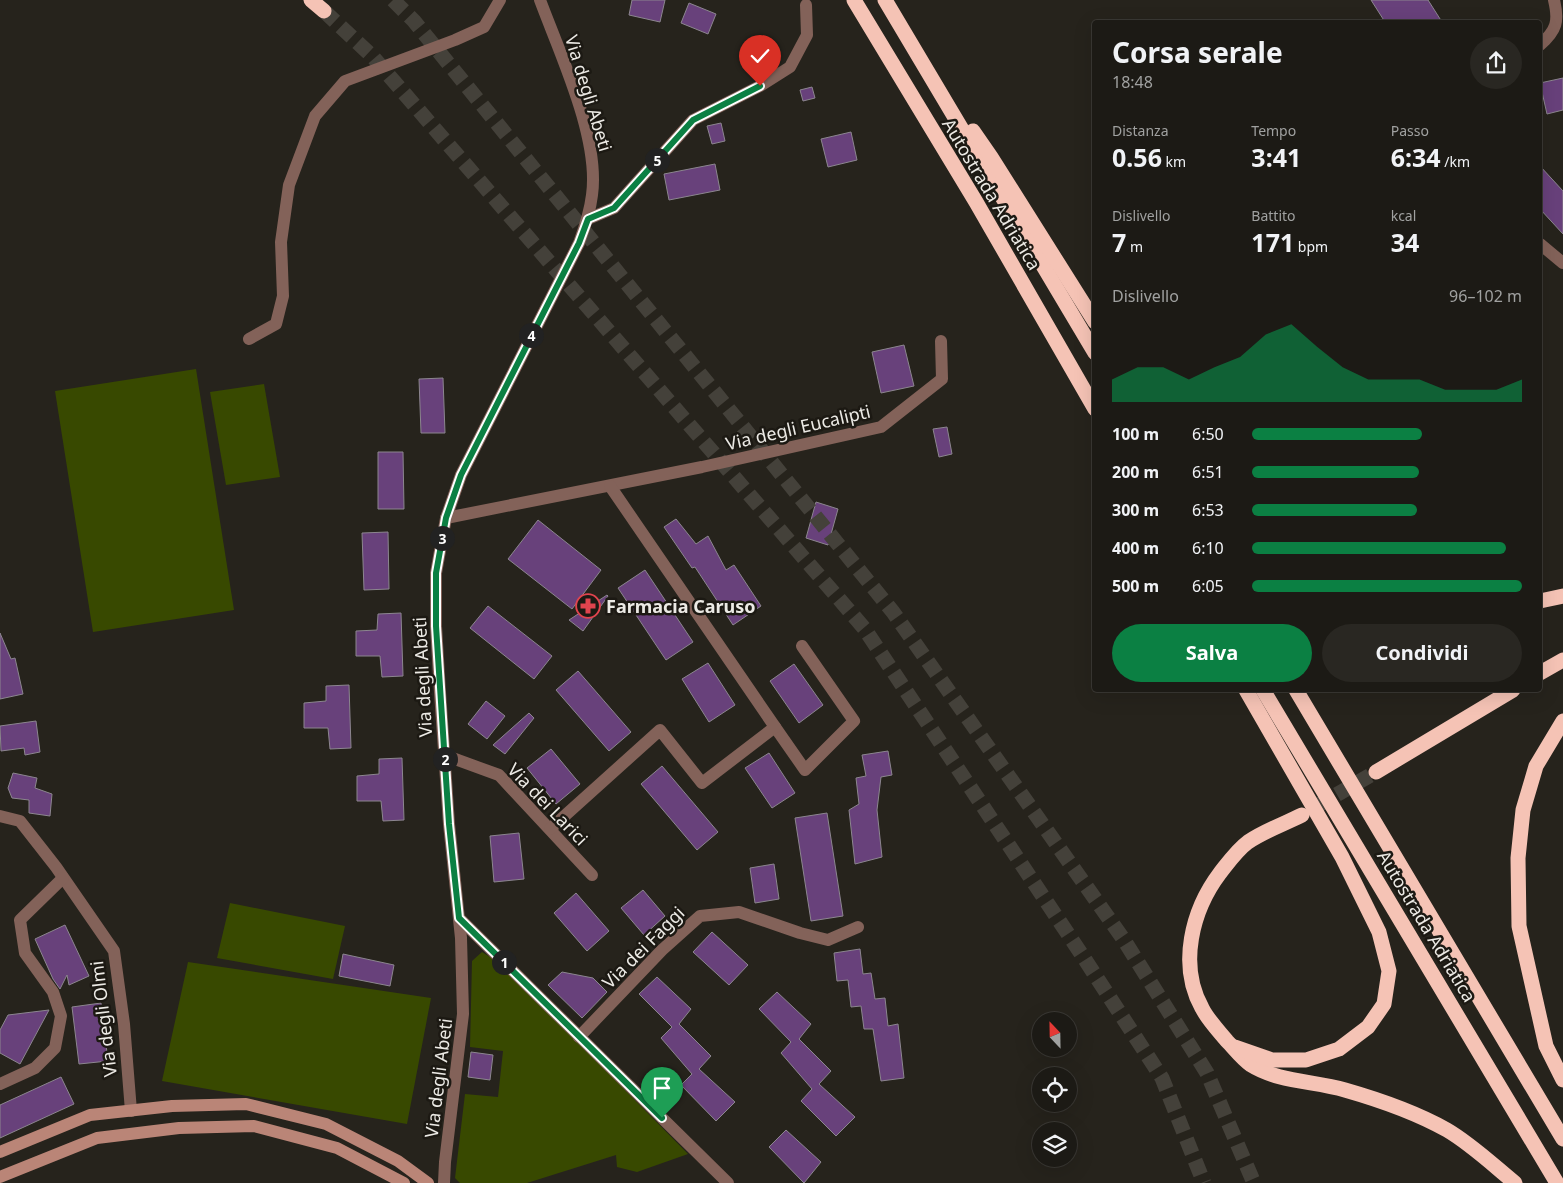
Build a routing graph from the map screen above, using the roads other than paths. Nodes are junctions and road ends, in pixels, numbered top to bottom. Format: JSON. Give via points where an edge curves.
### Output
{"nodes":[{"id":1,"x":310,"y":0,"type":"edge"},
{"id":2,"x":500,"y":0,"type":"edge"},
{"id":3,"x":540,"y":0,"type":"edge"},
{"id":4,"x":854,"y":0,"type":"edge"},
{"id":5,"x":885,"y":0,"type":"edge"},
{"id":6,"x":1554,"y":0,"type":"edge"},
{"id":7,"x":806,"y":5,"type":"dead end"},
{"id":8,"x":324,"y":11,"type":"tunnel mouth"},
{"id":9,"x":898,"y":23,"type":"junction"},
{"id":10,"x":1542,"y":43,"type":"edge"},
{"id":11,"x":588,"y":219,"type":"junction"},
{"id":12,"x":1542,"y":246,"type":"edge"},
{"id":13,"x":1563,"y":263,"type":"edge"},
{"id":14,"x":1092,"y":317,"type":"edge"},
{"id":15,"x":249,"y":339,"type":"dead end"},
{"id":16,"x":941,"y":341,"type":"dead end"},
{"id":17,"x":1092,"y":348,"type":"edge"},
{"id":18,"x":1092,"y":404,"type":"edge"},
{"id":19,"x":610,"y":486,"type":"junction"},
{"id":20,"x":446,"y":518,"type":"junction"},
{"id":21,"x":1563,"y":596,"type":"edge"},
{"id":22,"x":1542,"y":601,"type":"edge"},
{"id":23,"x":802,"y":646,"type":"dead end"},
{"id":24,"x":1563,"y":660,"type":"edge"},
{"id":25,"x":1542,"y":673,"type":"edge"},
{"id":26,"x":1247,"y":692,"type":"edge"},
{"id":27,"x":1264,"y":692,"type":"edge"},
{"id":28,"x":1297,"y":692,"type":"edge"},
{"id":29,"x":1510,"y":692,"type":"edge"},
{"id":30,"x":1563,"y":720,"type":"edge"},
{"id":31,"x":776,"y":727,"type":"junction"},
{"id":32,"x":444,"y":755,"type":"junction"},
{"id":33,"x":1376,"y":772,"type":"tunnel mouth"},
{"id":34,"x":1302,"y":815,"type":"tunnel mouth"},
{"id":35,"x":0,"y":816,"type":"edge"},
{"id":36,"x":550,"y":829,"type":"junction"},
{"id":37,"x":592,"y":875,"type":"dead end"},
{"id":38,"x":63,"y":878,"type":"junction"},
{"id":39,"x":459,"y":918,"type":"junction"},
{"id":40,"x":858,"y":927,"type":"dead end"},
{"id":41,"x":579,"y":1036,"type":"junction"},
{"id":42,"x":1231,"y":1045,"type":"junction"},
{"id":43,"x":1563,"y":1080,"type":"edge"},
{"id":44,"x":0,"y":1084,"type":"edge"},
{"id":45,"x":192,"y":1105,"type":"junction"},
{"id":46,"x":131,"y":1110,"type":"junction"},
{"id":47,"x":63,"y":1126,"type":"junction"},
{"id":48,"x":191,"y":1128,"type":"junction"},
{"id":49,"x":346,"y":1134,"type":"junction"},
{"id":50,"x":1563,"y":1139,"type":"edge"},
{"id":51,"x":70,"y":1148,"type":"junction"},
{"id":52,"x":337,"y":1148,"type":"junction"},
{"id":53,"x":0,"y":1152,"type":"edge"},
{"id":54,"x":0,"y":1177,"type":"edge"},
{"id":55,"x":404,"y":1183,"type":"edge"},
{"id":56,"x":428,"y":1183,"type":"edge"},
{"id":57,"x":444,"y":1183,"type":"edge"},
{"id":58,"x":728,"y":1183,"type":"edge"},
{"id":59,"x":1515,"y":1183,"type":"edge"},
{"id":60,"x":1557,"y":1183,"type":"edge"}],
"edges":[{"from":1,"to":8,"type":"highway"},
{"from":2,"to":15,"type":"street","via":[[484,27],[345,81],[315,116],[289,185],[281,242],[283,296],[276,324]]},
{"from":3,"to":11,"type":"street","name":"Via degli Abeti","via":[[589,141],[593,167]]},
{"from":4,"to":18,"type":"highway","name":"Autostrada Adriatica","via":[[976,202]]},
{"from":5,"to":9,"type":"highway","name":"Autostrada Adriatica"},
{"from":6,"to":10,"type":"street","via":[[1557,16],[1552,34]]},
{"from":7,"to":11,"type":"street","via":[[806,35],[790,67],[693,120],[614,208]]},
{"from":9,"to":14,"type":"highway","via":[[991,157]]},
{"from":9,"to":17,"type":"highway","name":"Autostrada Adriatica"},
{"from":11,"to":20,"type":"street","name":"Via degli Abeti","via":[[579,243],[461,475]]},
{"from":12,"to":13,"type":"street"},
{"from":16,"to":19,"type":"street","name":"Via degli Eucalipti","via":[[942,379],[881,427]]},
{"from":19,"to":20,"type":"street","name":"Via degli Eucalipti"},
{"from":19,"to":31,"type":"street"},
{"from":20,"to":32,"type":"street","name":"Via degli Abeti","via":[[436,573]]},
{"from":21,"to":22,"type":"highway"},
{"from":23,"to":31,"type":"street","via":[[854,720],[805,770]]},
{"from":24,"to":25,"type":"highway"},
{"from":26,"to":42,"type":"highway","via":[[1342,857],[1379,932],[1389,971],[1384,1004],[1368,1027],[1339,1049],[1306,1060],[1272,1060]]},
{"from":27,"to":60,"type":"highway","name":"Autostrada Adriatica"},
{"from":28,"to":50,"type":"highway","name":"Autostrada Adriatica"},
{"from":29,"to":33,"type":"highway"},
{"from":30,"to":43,"type":"highway","via":[[1536,766],[1523,810],[1518,858],[1521,935],[1546,1046]]},
{"from":31,"to":36,"type":"street","via":[[702,783],[660,730]]},
{"from":32,"to":36,"type":"street","name":"Via dei Larici","via":[[499,775]]},
{"from":32,"to":39,"type":"street","name":"Via degli Abeti"},
{"from":34,"to":42,"type":"highway","via":[[1247,843],[1214,881],[1201,903],[1189,954],[1192,981],[1201,1007]]},
{"from":35,"to":38,"type":"street","name":"Via degli Olmi","via":[[20,821]]},
{"from":36,"to":37,"type":"street","name":"Via dei Larici"},
{"from":38,"to":44,"type":"street","via":[[20,920],[25,952],[53,992],[61,1016],[55,1048],[35,1068]]},
{"from":38,"to":46,"type":"street","name":"Via degli Olmi","via":[[114,951]]},
{"from":39,"to":41,"type":"street"},
{"from":39,"to":57,"type":"street","name":"Via degli Abeti","via":[[463,1014]]},
{"from":40,"to":41,"type":"street","name":"Via dei Faggi","via":[[828,940],[739,912],[700,916],[662,950]]},
{"from":41,"to":58,"type":"street"},
{"from":42,"to":59,"type":"highway","via":[[1250,1064],[1277,1076],[1344,1090],[1407,1111],[1448,1130]]},
{"from":45,"to":46,"type":"street"},
{"from":45,"to":48,"type":"street"},
{"from":45,"to":49,"type":"street","via":[[246,1104],[326,1124]]},
{"from":46,"to":47,"type":"street","via":[[90,1115]]},
{"from":47,"to":51,"type":"street"},
{"from":47,"to":53,"type":"street"},
{"from":48,"to":51,"type":"street","via":[[97,1138]]},
{"from":48,"to":52,"type":"street","via":[[254,1126]]},
{"from":49,"to":52,"type":"street"},
{"from":49,"to":56,"type":"street","via":[[398,1161]]},
{"from":51,"to":54,"type":"street"},
{"from":52,"to":55,"type":"street"}]}
